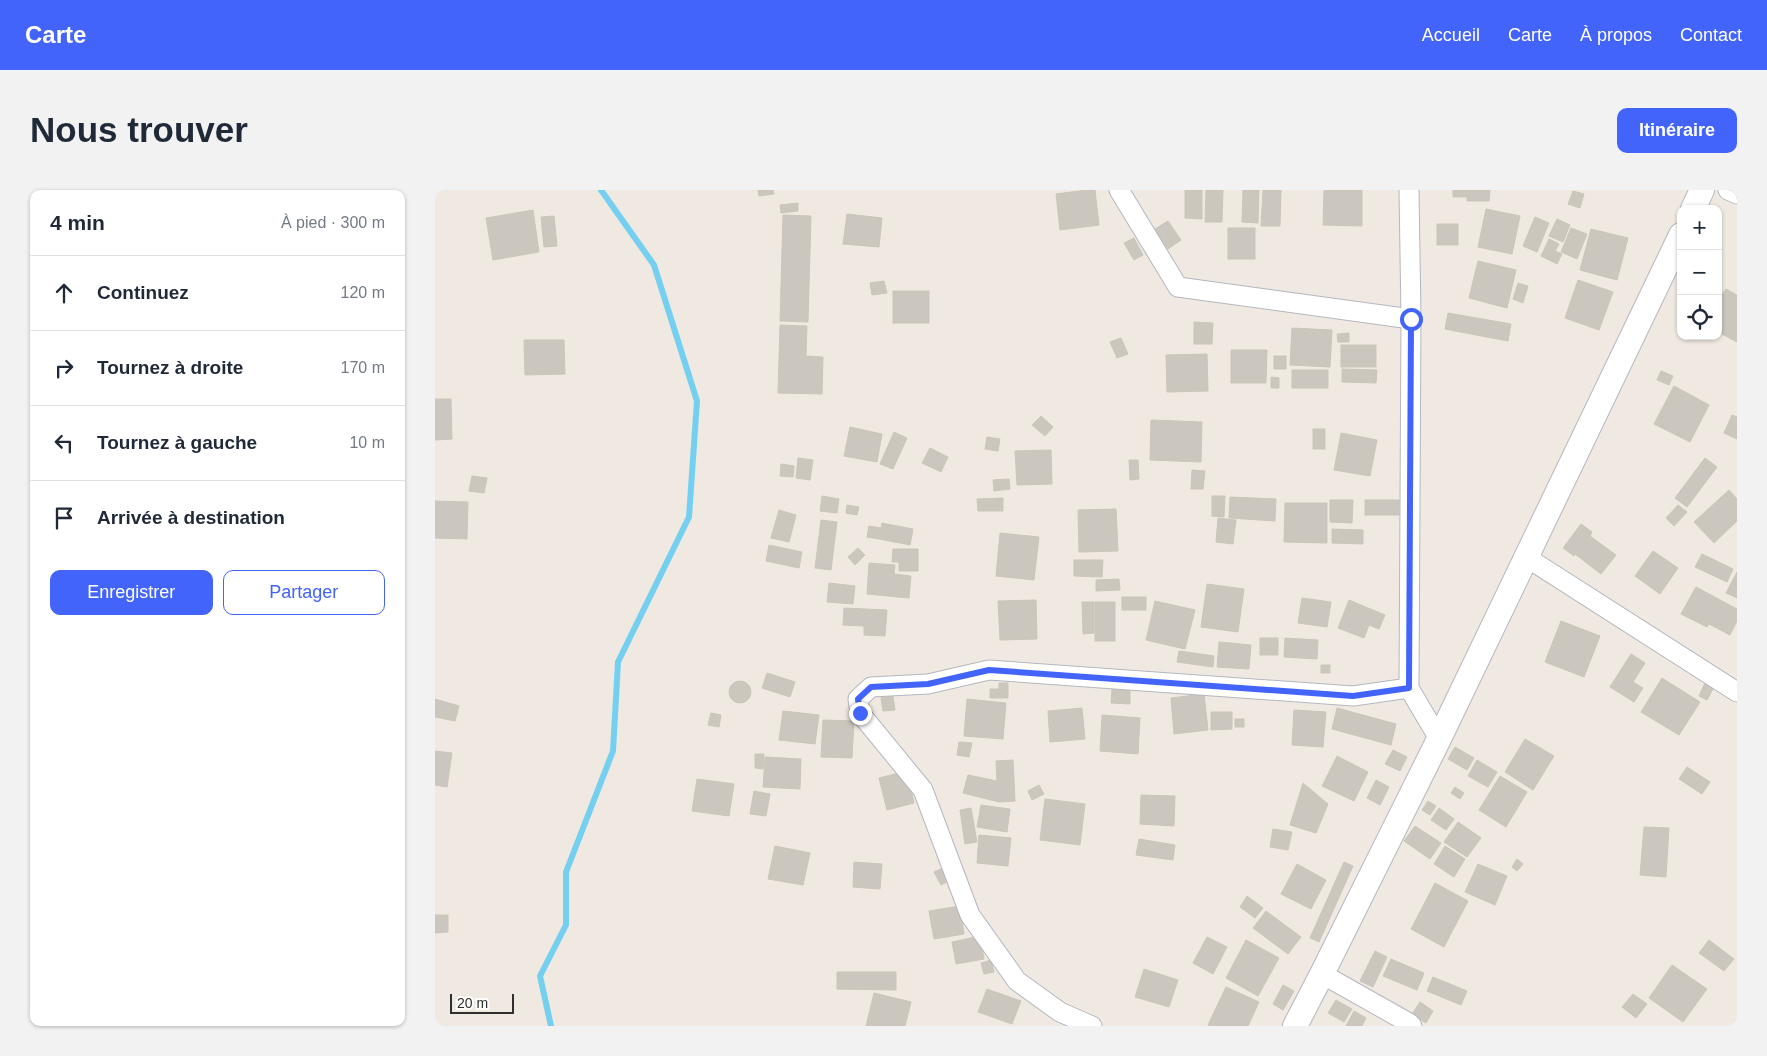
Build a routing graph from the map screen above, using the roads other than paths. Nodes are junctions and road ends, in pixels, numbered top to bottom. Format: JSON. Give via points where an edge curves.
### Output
{"nodes":[{"id":1,"x":1119,"y":190,"type":"edge"},
{"id":2,"x":1409,"y":190,"type":"edge"},
{"id":3,"x":1702,"y":190,"type":"edge"},
{"id":4,"x":1728,"y":190,"type":"edge"},
{"id":5,"x":1737,"y":194,"type":"edge"},
{"id":6,"x":1695,"y":205,"type":"edge"},
{"id":7,"x":1677,"y":243,"type":"edge"},
{"id":8,"x":1411,"y":319,"type":"junction"},
{"id":9,"x":1526,"y":557,"type":"junction"},
{"id":10,"x":1409,"y":688,"type":"junction"},
{"id":11,"x":1737,"y":692,"type":"edge"},
{"id":12,"x":1439,"y":738,"type":"junction"},
{"id":13,"x":1322,"y":974,"type":"junction"},
{"id":14,"x":1092,"y":1026,"type":"edge"},
{"id":15,"x":1295,"y":1026,"type":"edge"},
{"id":16,"x":1412,"y":1026,"type":"edge"}],
"edges":[{"from":1,"to":8,"type":"street","via":[[1178,286]]},
{"from":2,"to":8,"type":"street"},
{"from":3,"to":6,"type":"street"},
{"from":4,"to":5,"type":"street"},
{"from":7,"to":9,"type":"street"},
{"from":8,"to":10,"type":"street"},
{"from":9,"to":11,"type":"street"},
{"from":9,"to":12,"type":"street"},
{"from":10,"to":12,"type":"street"},
{"from":10,"to":14,"type":"street","via":[[1353,696],[989,670],[928,684],[871,687],[858,699],[860,713],[923,790],[970,915],[1017,981],[1060,1012]]},
{"from":12,"to":13,"type":"street"},
{"from":13,"to":15,"type":"street"},
{"from":13,"to":16,"type":"street"}]}
